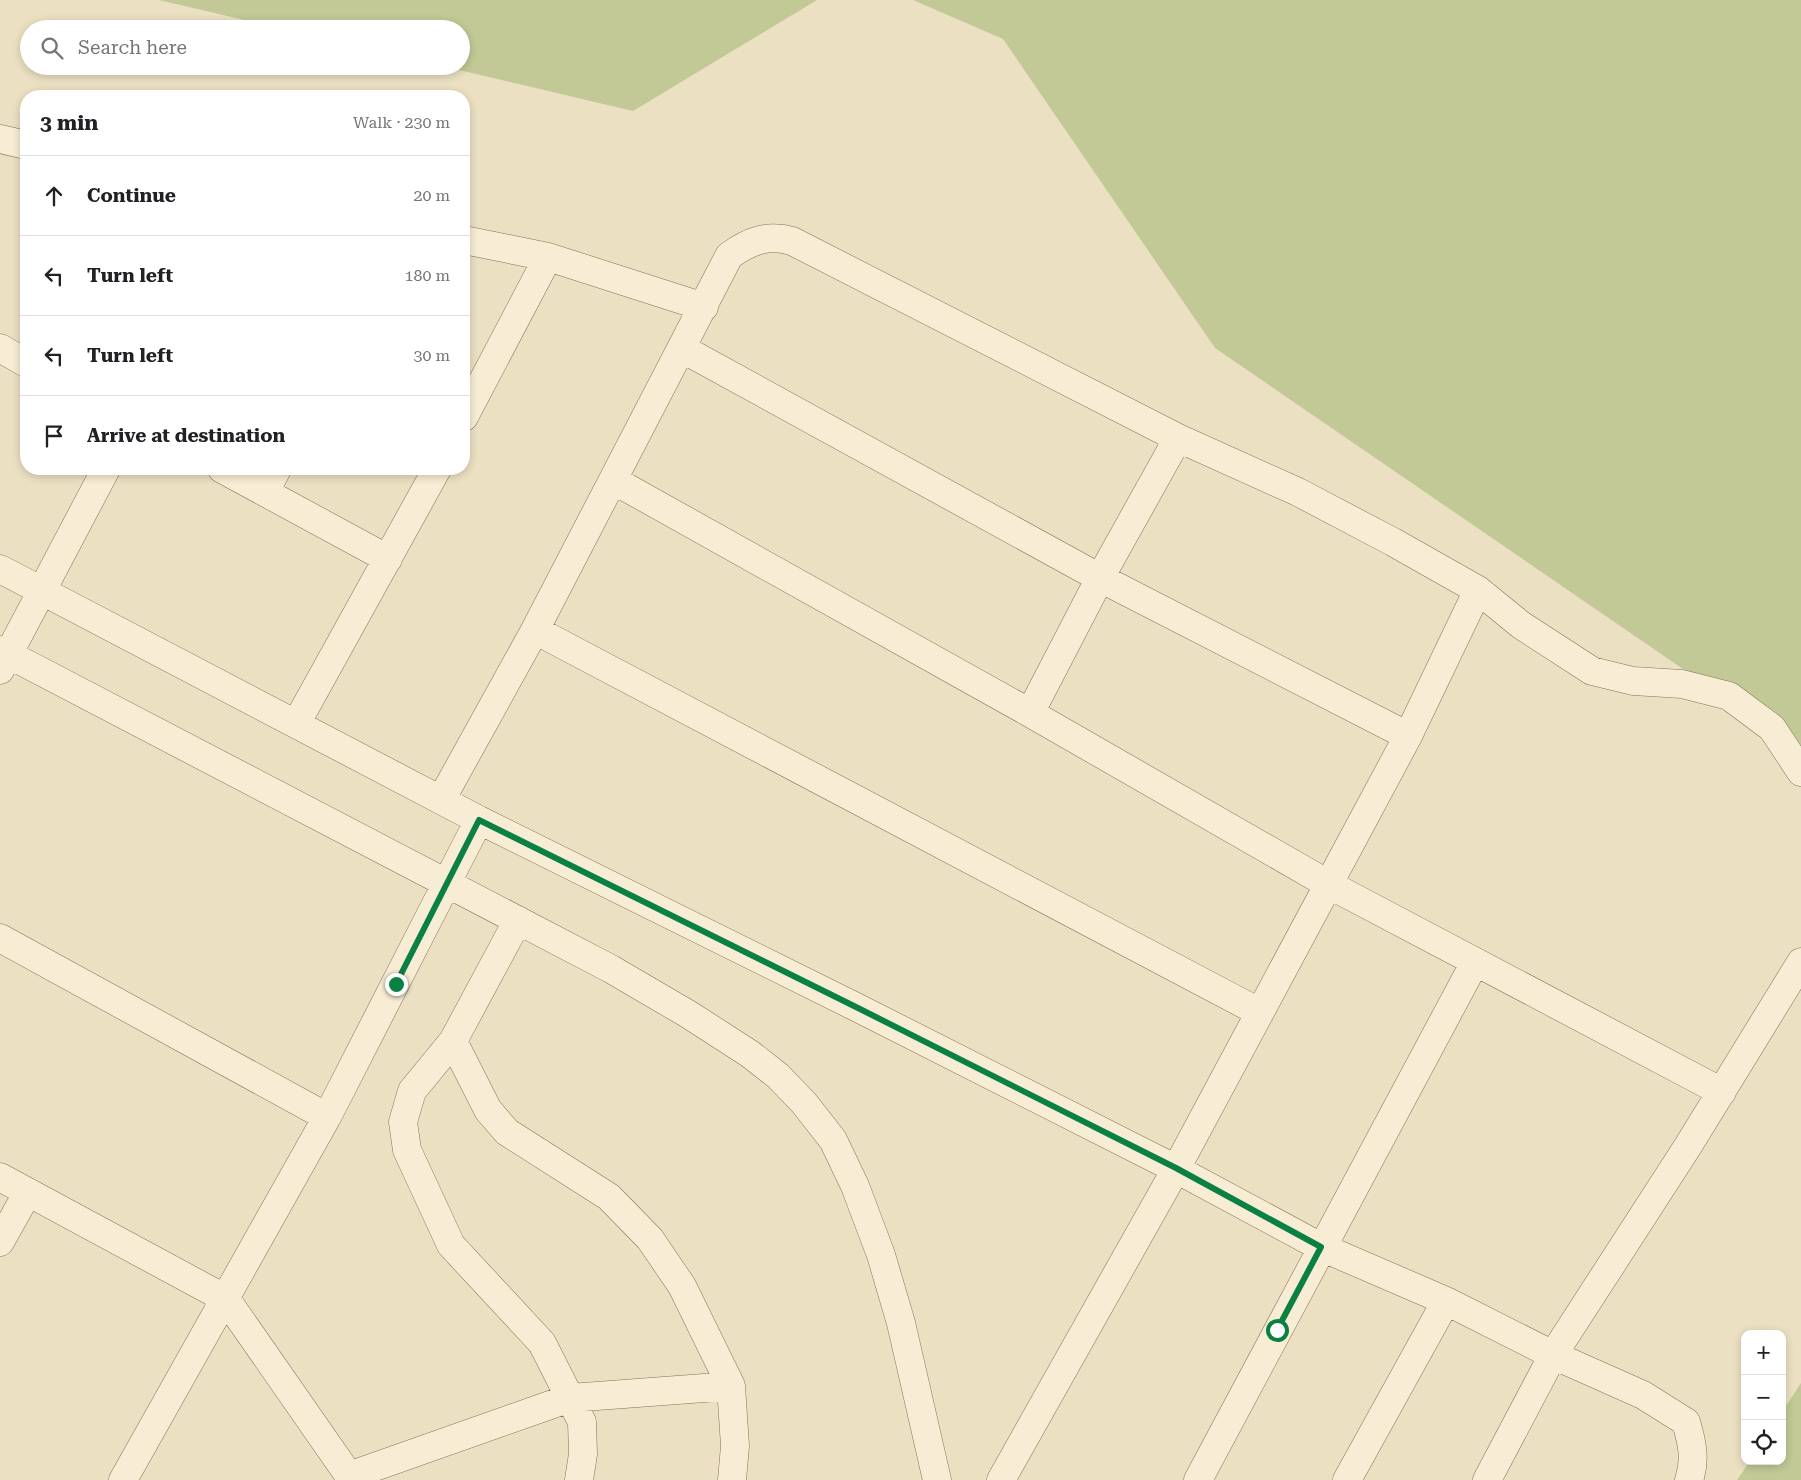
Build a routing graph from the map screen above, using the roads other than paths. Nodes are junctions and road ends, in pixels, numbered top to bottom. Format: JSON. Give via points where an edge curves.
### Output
{"nodes":[{"id":1,"x":0,"y":139,"type":"edge"},
{"id":2,"x":20,"y":144,"type":"edge"},
{"id":3,"x":470,"y":241,"type":"edge"},
{"id":4,"x":548,"y":257,"type":"junction"},
{"id":5,"x":704,"y":307,"type":"junction"},
{"id":6,"x":0,"y":348,"type":"edge"},
{"id":7,"x":681,"y":348,"type":"junction"},
{"id":8,"x":20,"y":360,"type":"edge"},
{"id":9,"x":470,"y":406,"type":"edge"},
{"id":10,"x":1178,"y":438,"type":"junction"},
{"id":11,"x":103,"y":475,"type":"edge"},
{"id":12,"x":249,"y":475,"type":"edge"},
{"id":13,"x":434,"y":475,"type":"edge"},
{"id":14,"x":271,"y":480,"type":"edge"},
{"id":15,"x":613,"y":480,"type":"junction"},
{"id":16,"x":388,"y":559,"type":"junction"},
{"id":17,"x":0,"y":569,"type":"edge"},
{"id":18,"x":1100,"y":578,"type":"junction"},
{"id":19,"x":1478,"y":590,"type":"junction"},
{"id":20,"x":41,"y":591,"type":"junction"},
{"id":21,"x":535,"y":630,"type":"junction"},
{"id":22,"x":3,"y":659,"type":"edge"},
{"id":23,"x":1030,"y":713,"type":"junction"},
{"id":24,"x":296,"y":724,"type":"junction"},
{"id":25,"x":1408,"y":736,"type":"junction"},
{"id":26,"x":1801,"y":772,"type":"edge"},
{"id":27,"x":440,"y":800,"type":"junction"},
{"id":28,"x":479,"y":820,"type":"junction"},
{"id":29,"x":448,"y":884,"type":"junction"},
{"id":30,"x":1328,"y":884,"type":"junction"},
{"id":31,"x":518,"y":920,"type":"junction"},
{"id":32,"x":0,"y":938,"type":"edge"},
{"id":33,"x":1476,"y":962,"type":"junction"},
{"id":34,"x":1801,"y":962,"type":"edge"},
{"id":35,"x":1259,"y":1012,"type":"junction"},
{"id":36,"x":453,"y":1041,"type":"junction"},
{"id":37,"x":1722,"y":1092,"type":"junction"},
{"id":38,"x":327,"y":1117,"type":"junction"},
{"id":39,"x":1176,"y":1168,"type":"junction"},
{"id":40,"x":0,"y":1177,"type":"edge"},
{"id":41,"x":28,"y":1192,"type":"junction"},
{"id":42,"x":0,"y":1242,"type":"edge"},
{"id":43,"x":1321,"y":1247,"type":"junction"},
{"id":44,"x":226,"y":1299,"type":"junction"},
{"id":45,"x":1446,"y":1301,"type":"junction"},
{"id":46,"x":1554,"y":1355,"type":"junction"},
{"id":47,"x":731,"y":1386,"type":"junction"},
{"id":48,"x":570,"y":1398,"type":"junction"},
{"id":49,"x":351,"y":1478,"type":"edge"},
{"id":50,"x":124,"y":1480,"type":"edge"},
{"id":51,"x":579,"y":1480,"type":"edge"},
{"id":52,"x":732,"y":1480,"type":"edge"},
{"id":53,"x":937,"y":1480,"type":"edge"},
{"id":54,"x":1001,"y":1480,"type":"edge"},
{"id":55,"x":1198,"y":1480,"type":"edge"},
{"id":56,"x":1347,"y":1480,"type":"edge"},
{"id":57,"x":1487,"y":1480,"type":"edge"},
{"id":58,"x":1689,"y":1480,"type":"edge"}],
"edges":[{"from":1,"to":2,"type":"street"},
{"from":3,"to":4,"type":"street"},
{"from":4,"to":5,"type":"street"},
{"from":4,"to":9,"type":"street"},
{"from":5,"to":7,"type":"street"},
{"from":5,"to":10,"type":"street","via":[[729,256],[752,241],[781,238],[792,241]]},
{"from":6,"to":8,"type":"street"},
{"from":7,"to":15,"type":"street"},
{"from":7,"to":18,"type":"street"},
{"from":10,"to":18,"type":"street"},
{"from":10,"to":19,"type":"street","via":[[1298,492]]},
{"from":11,"to":20,"type":"street"},
{"from":12,"to":14,"type":"street"},
{"from":13,"to":16,"type":"street"},
{"from":14,"to":16,"type":"street"},
{"from":15,"to":21,"type":"street"},
{"from":15,"to":23,"type":"street"},
{"from":16,"to":24,"type":"street"},
{"from":17,"to":20,"type":"street"},
{"from":18,"to":23,"type":"street"},
{"from":18,"to":25,"type":"street"},
{"from":19,"to":25,"type":"street"},
{"from":19,"to":26,"type":"street","via":[[1520,625],[1592,671],[1633,681],[1682,684],[1729,696],[1772,728]]},
{"from":20,"to":22,"type":"street"},
{"from":20,"to":24,"type":"street"},
{"from":21,"to":27,"type":"street"},
{"from":21,"to":35,"type":"street"},
{"from":22,"to":29,"type":"street"},
{"from":23,"to":30,"type":"street"},
{"from":24,"to":27,"type":"street"},
{"from":25,"to":30,"type":"street"},
{"from":27,"to":28,"type":"street"},
{"from":28,"to":29,"type":"street"},
{"from":28,"to":39,"type":"street"},
{"from":29,"to":31,"type":"street"},
{"from":29,"to":38,"type":"street"},
{"from":30,"to":33,"type":"street"},
{"from":30,"to":35,"type":"street"},
{"from":31,"to":36,"type":"street"},
{"from":31,"to":53,"type":"street","via":[[611,969],[750,1054],[778,1076],[833,1140],[856,1186],[881,1255],[901,1323]]},
{"from":32,"to":38,"type":"street"},
{"from":33,"to":37,"type":"street"},
{"from":33,"to":43,"type":"street"},
{"from":34,"to":37,"type":"street"},
{"from":35,"to":39,"type":"street"},
{"from":36,"to":47,"type":"street","via":[[488,1110],[507,1132],[609,1197],[650,1239],[682,1286]]},
{"from":36,"to":48,"type":"street","via":[[412,1091],[404,1122],[407,1150],[451,1245],[542,1343]]},
{"from":37,"to":46,"type":"street"},
{"from":38,"to":44,"type":"street"},
{"from":39,"to":43,"type":"street"},
{"from":39,"to":54,"type":"street"},
{"from":40,"to":41,"type":"street"},
{"from":41,"to":42,"type":"street"},
{"from":41,"to":44,"type":"street"},
{"from":43,"to":45,"type":"street"},
{"from":43,"to":55,"type":"street"},
{"from":44,"to":49,"type":"street"},
{"from":44,"to":50,"type":"street"},
{"from":45,"to":46,"type":"street"},
{"from":45,"to":56,"type":"street"},
{"from":46,"to":57,"type":"street"},
{"from":46,"to":58,"type":"street","via":[[1643,1395],[1686,1422],[1692,1442],[1693,1468]]},
{"from":47,"to":48,"type":"street"},
{"from":47,"to":52,"type":"street","via":[[735,1446]]},
{"from":48,"to":49,"type":"street"},
{"from":48,"to":51,"type":"street","via":[[582,1422],[583,1454]]}]}
